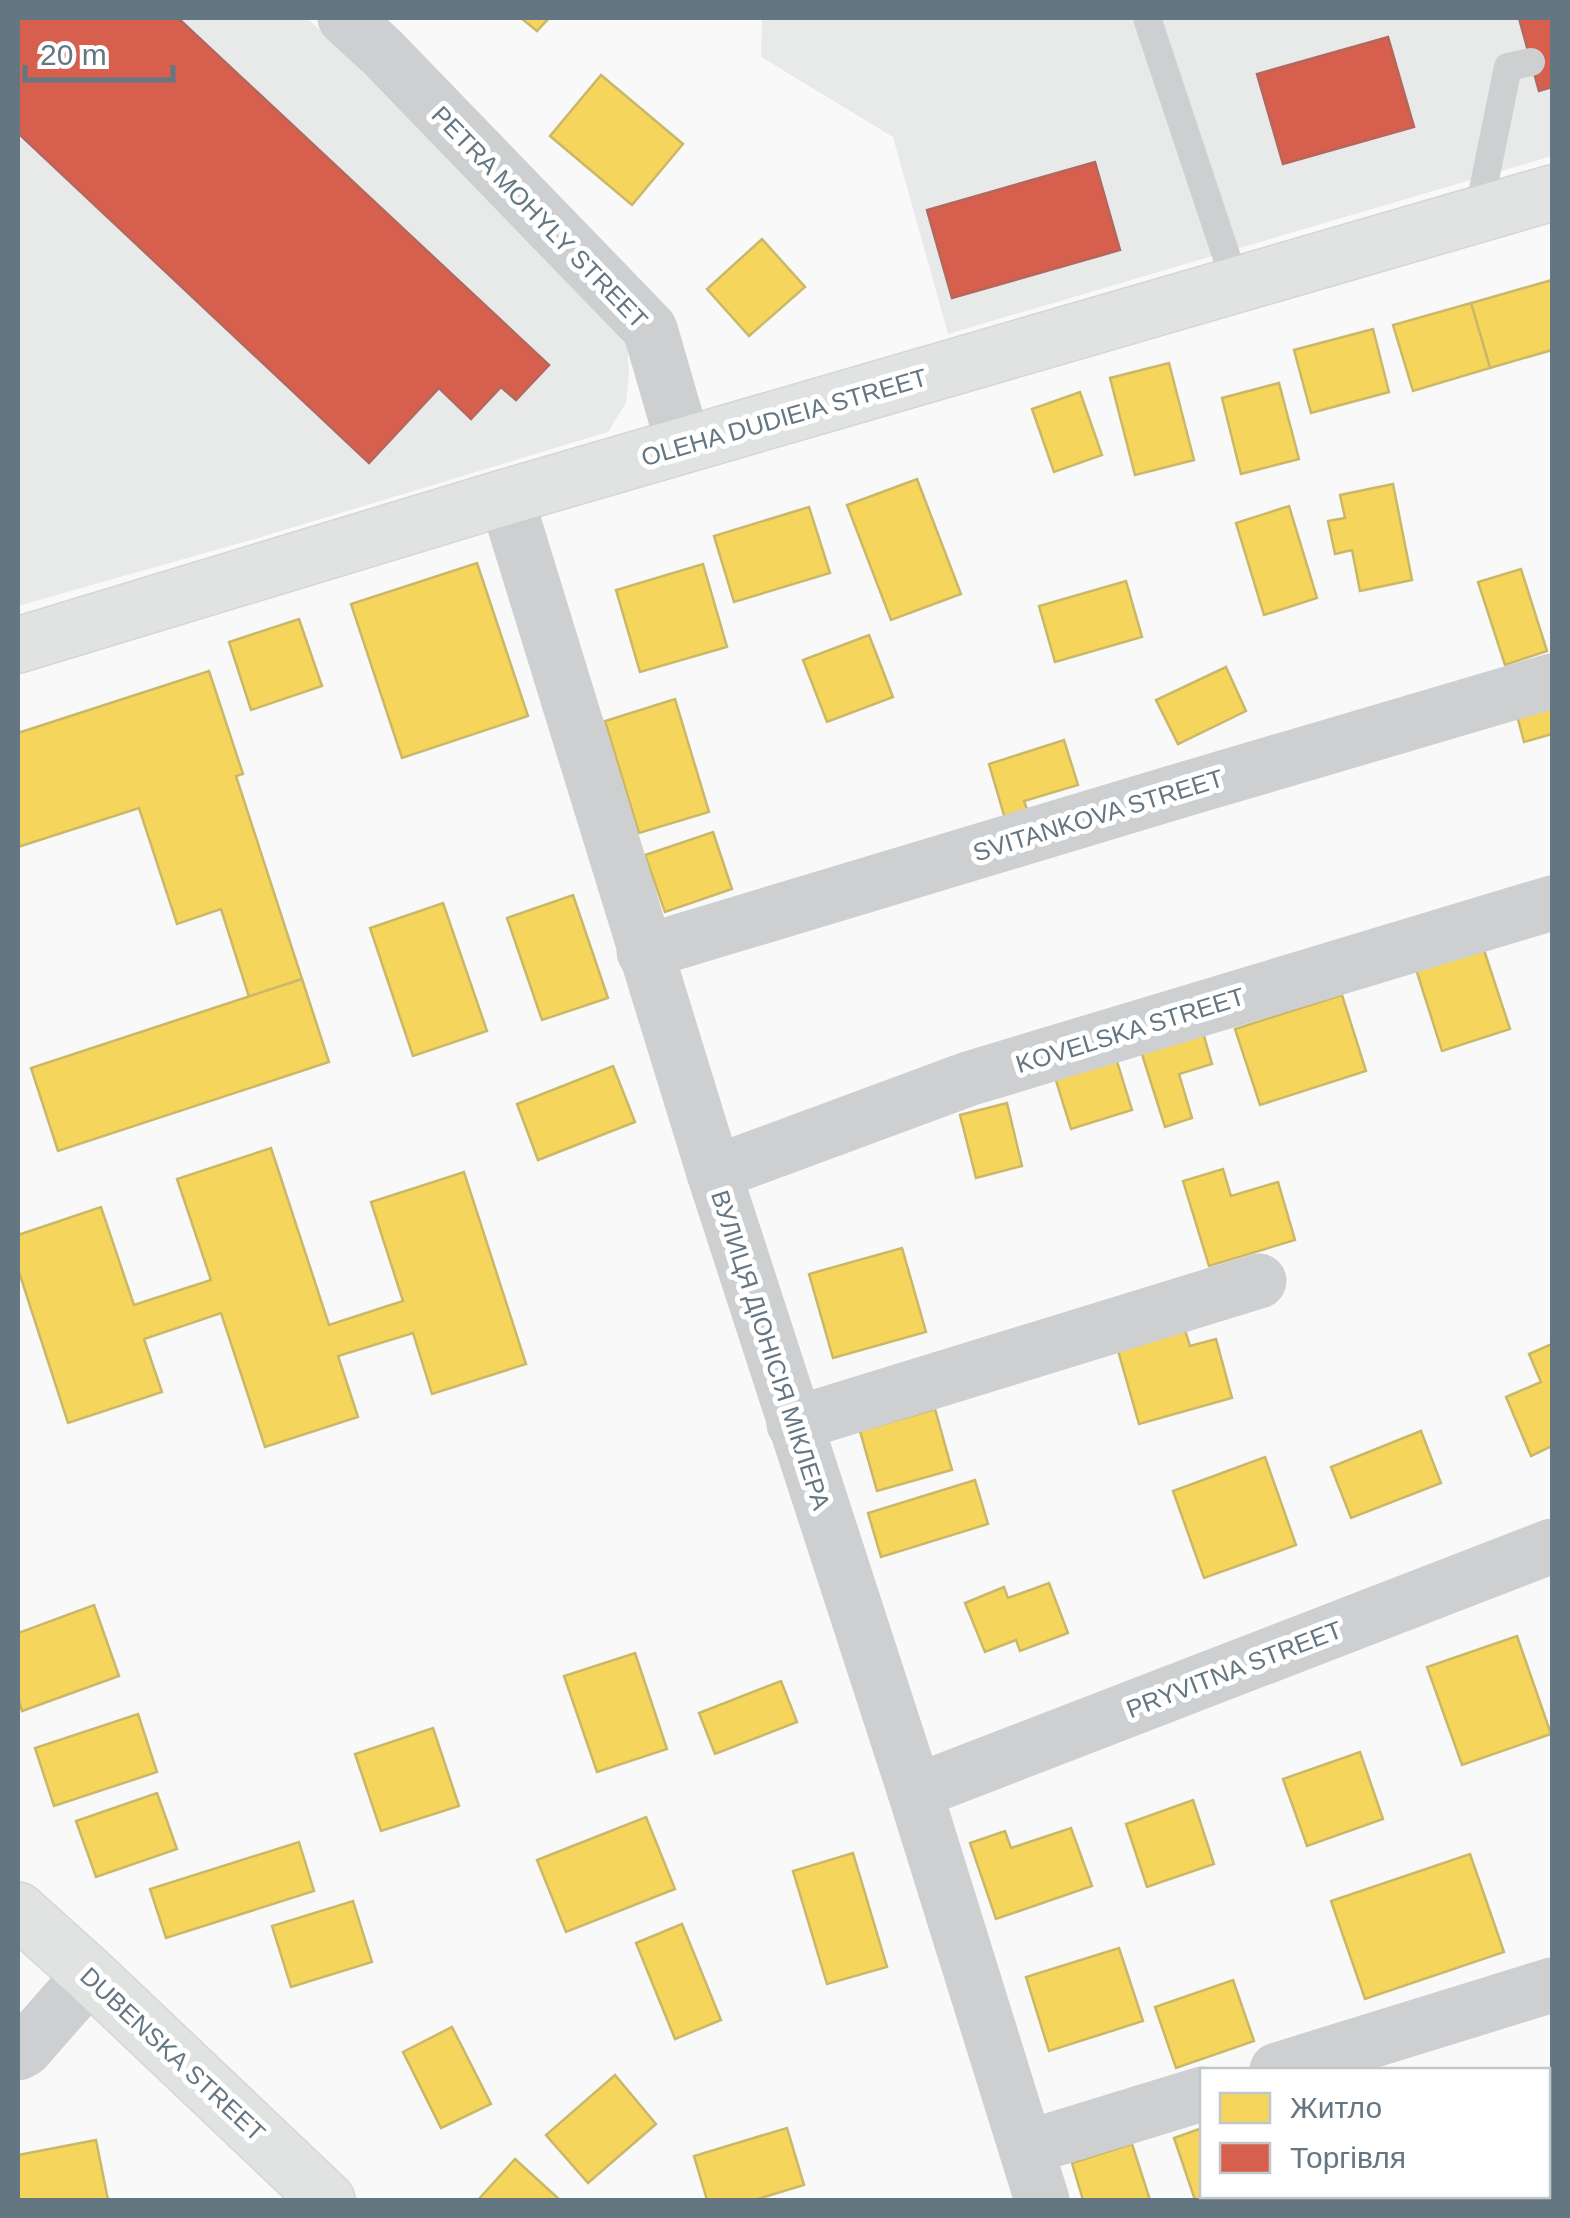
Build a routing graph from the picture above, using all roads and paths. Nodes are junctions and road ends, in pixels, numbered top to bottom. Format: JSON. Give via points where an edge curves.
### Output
{"nodes":[{"id":1,"x":1147,"y":18,"type":"edge"},
{"id":2,"x":379,"y":29,"type":"edge"},
{"id":3,"x":1531,"y":62,"type":"dead end"},
{"id":4,"x":1552,"y":193,"type":"edge"},
{"id":5,"x":1478,"y":214,"type":"junction"},
{"id":6,"x":1236,"y":285,"type":"junction"},
{"id":7,"x":684,"y":446,"type":"junction"},
{"id":8,"x":506,"y":497,"type":"junction"},
{"id":9,"x":18,"y":644,"type":"edge"},
{"id":10,"x":1552,"y":682,"type":"edge"},
{"id":11,"x":1552,"y":903,"type":"edge"},
{"id":12,"x":644,"y":952,"type":"junction"},
{"id":13,"x":714,"y":1173,"type":"junction"},
{"id":14,"x":1259,"y":1281,"type":"dead end"},
{"id":15,"x":794,"y":1424,"type":"junction"},
{"id":16,"x":1552,"y":1546,"type":"edge"},
{"id":17,"x":915,"y":1792,"type":"junction"},
{"id":18,"x":18,"y":1910,"type":"edge"},
{"id":19,"x":90,"y":1976,"type":"junction"},
{"id":20,"x":1552,"y":1985,"type":"edge"},
{"id":21,"x":18,"y":2054,"type":"edge"},
{"id":22,"x":1283,"y":2068,"type":"edge"},
{"id":23,"x":1200,"y":2095,"type":"edge"},
{"id":24,"x":1026,"y":2148,"type":"junction"},
{"id":25,"x":322,"y":2199,"type":"edge"},
{"id":26,"x":1042,"y":2200,"type":"edge"}],
"edges":[{"from":1,"to":6,"type":"lane"},
{"from":2,"to":7,"type":"street","name":"PETRA MOHYLY STREET","via":[[650,329]]},
{"from":3,"to":5,"type":"lane","via":[[1508,67]]},
{"from":4,"to":5,"type":"main road","name":"OLEHA DUDIEIA STREET"},
{"from":5,"to":6,"type":"main road","name":"OLEHA DUDIEIA STREET"},
{"from":6,"to":7,"type":"main road","name":"OLEHA DUDIEIA STREET"},
{"from":7,"to":8,"type":"main road","name":"OLEHA DUDIEIA STREET"},
{"from":8,"to":9,"type":"main road","name":"OLEHA DUDIEIA STREET"},
{"from":8,"to":12,"type":"street","name":"ВУЛИЦЯ ДІОНІСІЯ МІКЛЕРА"},
{"from":10,"to":12,"type":"street","name":"SVITANKOVA STREET"},
{"from":11,"to":13,"type":"street","name":"KOVELSKA STREET","via":[[968,1079]]},
{"from":12,"to":13,"type":"street","name":"ВУЛИЦЯ ДІОНІСІЯ МІКЛЕРА"},
{"from":13,"to":15,"type":"street","name":"ВУЛИЦЯ ДІОНІСІЯ МІКЛЕРА"},
{"from":14,"to":15,"type":"street"},
{"from":15,"to":17,"type":"street","name":"ВУЛИЦЯ ДІОНІСІЯ МІКЛЕРА"},
{"from":16,"to":17,"type":"street","name":"PRYVITNA STREET"},
{"from":17,"to":24,"type":"street","name":"ВУЛИЦЯ ДІОНІСІЯ МІКЛЕРА"},
{"from":18,"to":19,"type":"main road","name":"DUBENSKA STREET"},
{"from":19,"to":21,"type":"street"},
{"from":19,"to":25,"type":"main road","name":"DUBENSKA STREET"},
{"from":20,"to":22,"type":"street"},
{"from":23,"to":24,"type":"street"},
{"from":24,"to":26,"type":"street","name":"ВУЛИЦЯ ДІОНІСІЯ МІКЛЕРА"}]}
